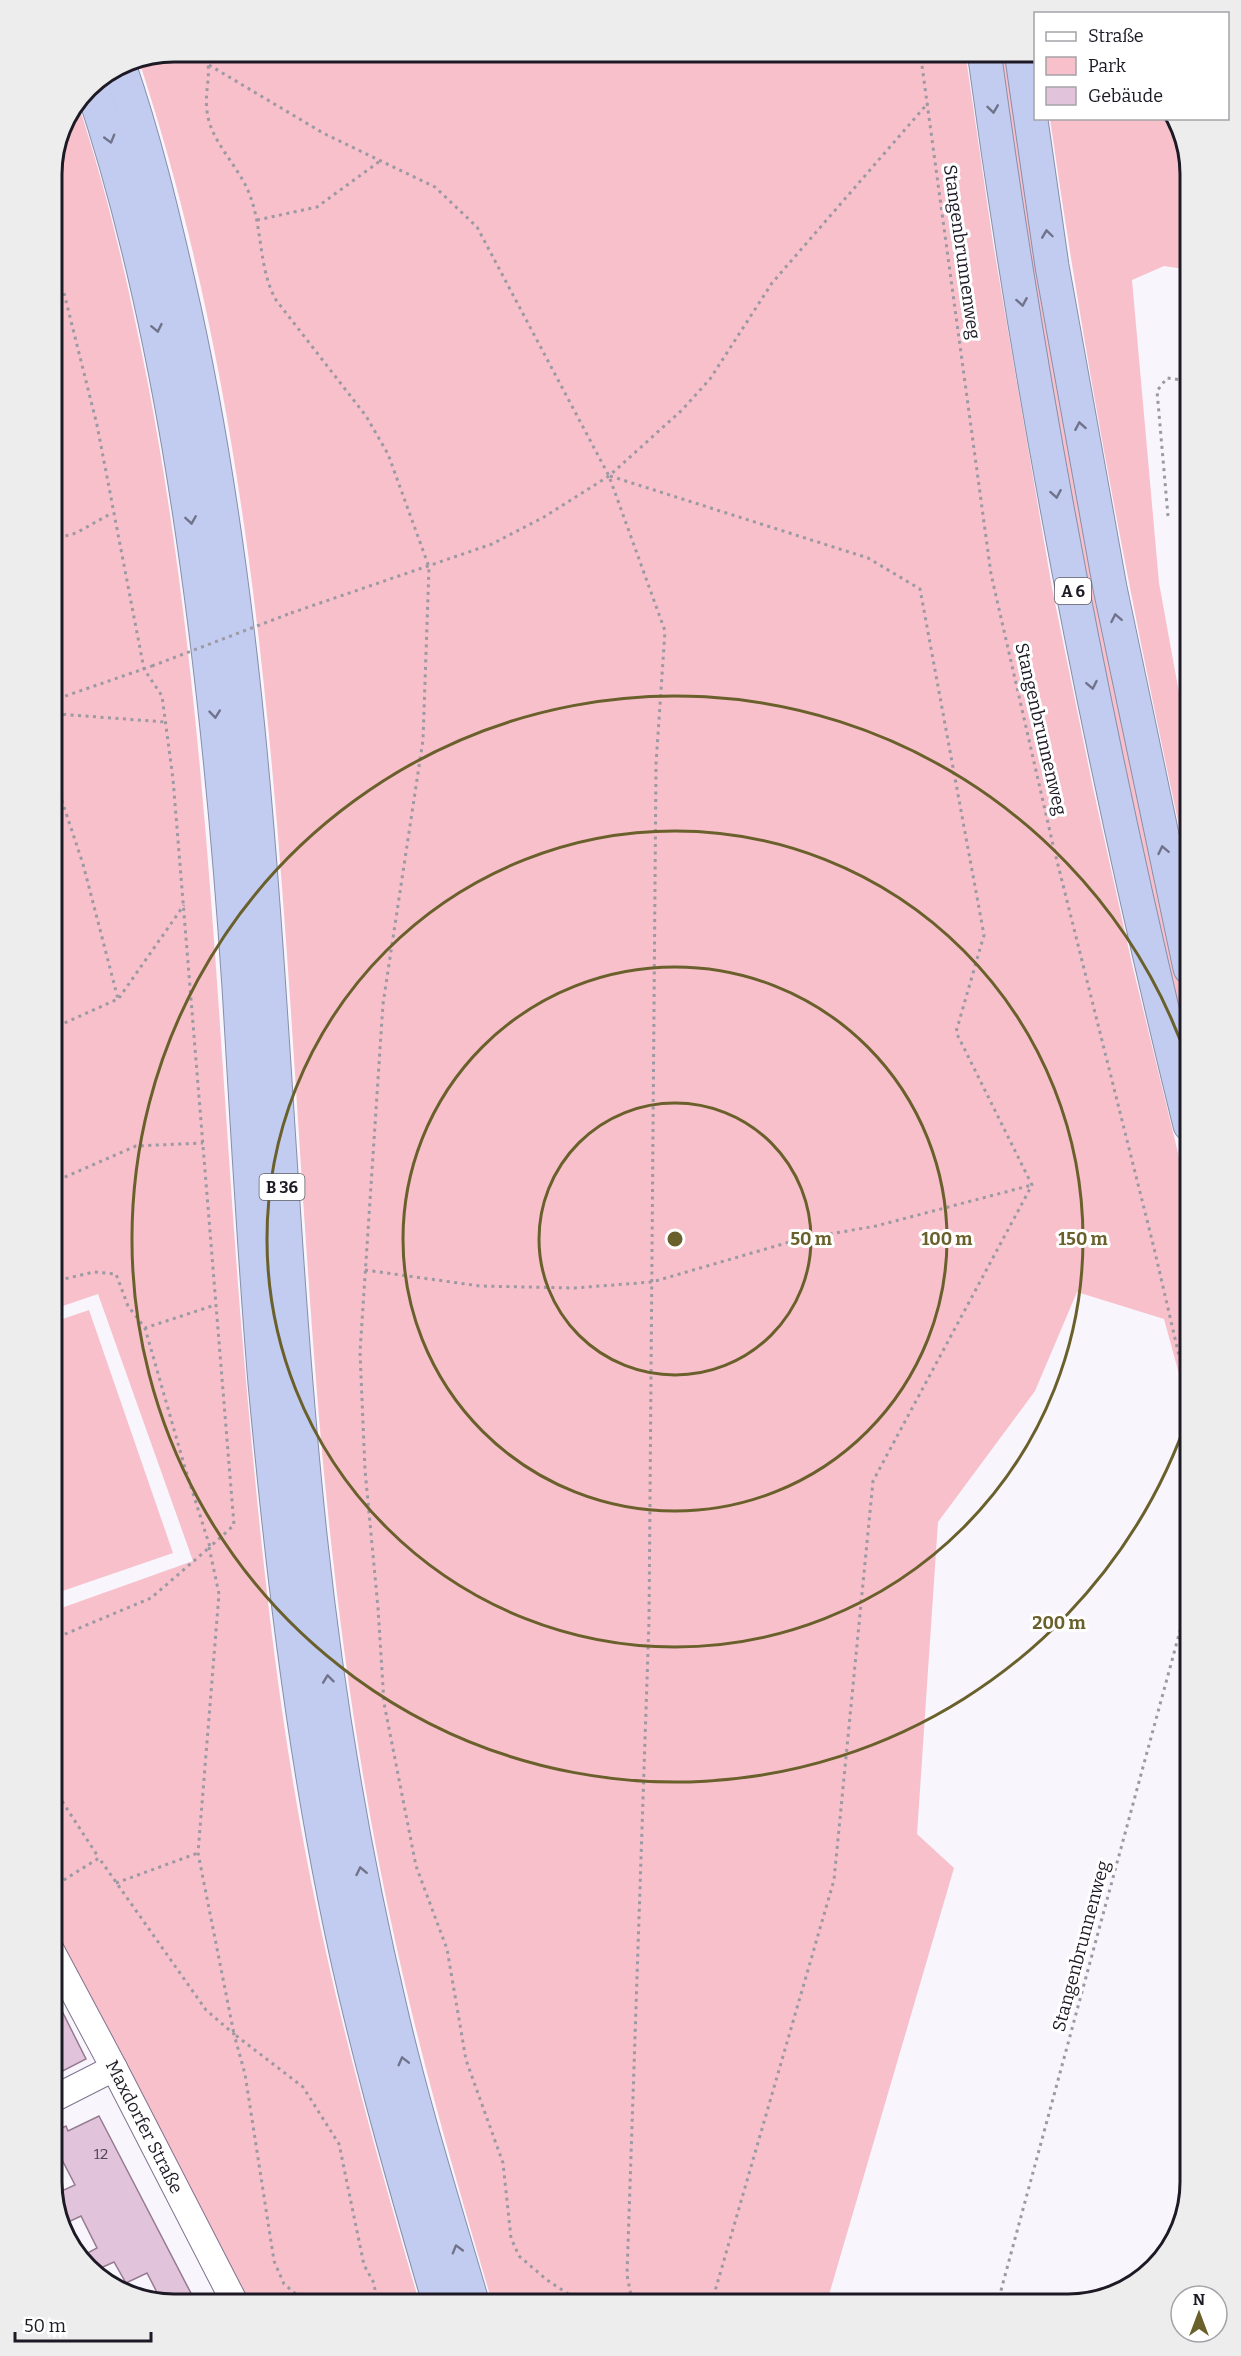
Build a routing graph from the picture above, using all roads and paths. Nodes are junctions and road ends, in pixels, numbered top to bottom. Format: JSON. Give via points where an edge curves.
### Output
{"nodes":[{"id":1,"x":922,"y":62,"type":"edge"},
{"id":2,"x":986,"y":62,"type":"edge"},
{"id":3,"x":1022,"y":62,"type":"edge"},
{"id":4,"x":209,"y":64,"type":"joint"},
{"id":5,"x":122,"y":74,"type":"edge"},
{"id":6,"x":95,"y":94,"type":"edge"},
{"id":7,"x":928,"y":103,"type":"junction"},
{"id":8,"x":381,"y":161,"type":"junction"},
{"id":9,"x":257,"y":220,"type":"junction"},
{"id":10,"x":62,"y":297,"type":"edge"},
{"id":11,"x":1180,"y":380,"type":"edge"},
{"id":12,"x":609,"y":476,"type":"junction"},
{"id":13,"x":113,"y":513,"type":"junction"},
{"id":14,"x":1168,"y":516,"type":"dead end"},
{"id":15,"x":62,"y":537,"type":"edge"},
{"id":16,"x":429,"y":567,"type":"junction"},
{"id":17,"x":144,"y":669,"type":"junction"},
{"id":18,"x":62,"y":697,"type":"edge"},
{"id":19,"x":62,"y":714,"type":"edge"},
{"id":20,"x":165,"y":722,"type":"junction"},
{"id":21,"x":62,"y":802,"type":"edge"},
{"id":22,"x":185,"y":904,"type":"junction"},
{"id":23,"x":1180,"y":922,"type":"edge"},
{"id":24,"x":118,"y":999,"type":"junction"},
{"id":25,"x":62,"y":1024,"type":"edge"},
{"id":26,"x":1180,"y":1082,"type":"edge"},
{"id":27,"x":203,"y":1143,"type":"junction"},
{"id":28,"x":62,"y":1178,"type":"edge"},
{"id":29,"x":1032,"y":1185,"type":"junction"},
{"id":30,"x":365,"y":1270,"type":"junction"},
{"id":31,"x":62,"y":1280,"type":"edge"},
{"id":32,"x":652,"y":1282,"type":"junction"},
{"id":33,"x":215,"y":1305,"type":"junction"},
{"id":34,"x":145,"y":1328,"type":"junction"},
{"id":35,"x":1180,"y":1360,"type":"edge"},
{"id":36,"x":210,"y":1547,"type":"junction"},
{"id":37,"x":1180,"y":1631,"type":"edge"},
{"id":38,"x":62,"y":1635,"type":"edge"},
{"id":39,"x":62,"y":1801,"type":"edge"},
{"id":40,"x":198,"y":1853,"type":"junction"},
{"id":41,"x":99,"y":1858,"type":"junction"},
{"id":42,"x":62,"y":1881,"type":"edge"},
{"id":43,"x":116,"y":1883,"type":"junction"},
{"id":44,"x":62,"y":1971,"type":"edge"},
{"id":45,"x":234,"y":2034,"type":"junction"},
{"id":46,"x":114,"y":2068,"type":"junction"},
{"id":47,"x":62,"y":2094,"type":"edge"},
{"id":48,"x":230,"y":2294,"type":"edge"},
{"id":49,"x":296,"y":2294,"type":"edge"},
{"id":50,"x":376,"y":2294,"type":"edge"},
{"id":51,"x":437,"y":2294,"type":"edge"},
{"id":52,"x":470,"y":2294,"type":"edge"},
{"id":53,"x":568,"y":2294,"type":"edge"},
{"id":54,"x":631,"y":2294,"type":"edge"},
{"id":55,"x":714,"y":2294,"type":"edge"},
{"id":56,"x":1000,"y":2294,"type":"edge"}],
"edges":[{"from":1,"to":7,"type":"path","name":"Stangenbrunnenweg"},
{"from":2,"to":26,"type":"highway","number":"A 6","one_way":true,"via":[[1023,307],[1072,582],[1124,841]]},
{"from":23,"to":3,"type":"highway","number":"A 6","one_way":true,"via":[[1108,577],[1052,266]]},
{"from":4,"to":8,"type":"path","via":[[323,133]]},
{"from":4,"to":9,"type":"path","via":[[207,111],[213,131],[249,192]]},
{"from":52,"to":5,"type":"highway","number":"B 36","one_way":true,"via":[[391,2013],[339,1755],[309,1524],[256,812],[225,532],[185,314],[155,187]]},
{"from":6,"to":51,"type":"highway","number":"B 36","one_way":true,"via":[[109,133],[142,259],[164,360],[202,596],[239,984],[266,1389],[304,1728],[335,1903],[357,1998]]},
{"from":7,"to":12,"type":"path","via":[[772,283],[710,379]]},
{"from":7,"to":35,"type":"path","name":"Stangenbrunnenweg","via":[[991,574],[1053,845]]},
{"from":8,"to":9,"type":"path","via":[[317,207]]},
{"from":8,"to":12,"type":"path","via":[[435,187],[477,227]]},
{"from":9,"to":16,"type":"path","via":[[269,287],[366,416],[388,454]]},
{"from":10,"to":13,"type":"path","via":[[64,293],[95,415]]},
{"from":11,"to":14,"type":"path","via":[[1167,378],[1156,392]]},
{"from":12,"to":16,"type":"path","via":[[492,544]]},
{"from":12,"to":29,"type":"path","via":[[868,558],[920,590],[984,935],[956,1032]]},
{"from":12,"to":32,"type":"path","via":[[665,631],[656,764]]},
{"from":13,"to":15,"type":"path"},
{"from":13,"to":17,"type":"path"},
{"from":16,"to":17,"type":"path","bridge":true,"via":[[291,613]]},
{"from":16,"to":30,"type":"path","via":[[423,740],[383,1004]]},
{"from":17,"to":18,"type":"path"},
{"from":17,"to":20,"type":"path","via":[[162,696]]},
{"from":19,"to":20,"type":"path"},
{"from":20,"to":22,"type":"path"},
{"from":21,"to":24,"type":"path"},
{"from":22,"to":24,"type":"path"},
{"from":22,"to":27,"type":"path"},
{"from":24,"to":25,"type":"path"},
{"from":27,"to":28,"type":"path","via":[[136,1146]]},
{"from":27,"to":33,"type":"path"},
{"from":29,"to":32,"type":"path","via":[[876,1226],[800,1239]]},
{"from":29,"to":55,"type":"path","via":[[873,1481],[834,1880]]},
{"from":30,"to":32,"type":"path","via":[[480,1286],[574,1287]]},
{"from":30,"to":53,"type":"path","via":[[360,1352],[365,1470],[384,1703],[416,1866],[447,1949],[466,2060],[502,2163],[511,2238],[519,2256]]},
{"from":31,"to":34,"type":"path","via":[[94,1272],[116,1274],[128,1306]]},
{"from":32,"to":54,"type":"path","via":[[649,1621],[627,2275]]},
{"from":33,"to":34,"type":"path"},
{"from":33,"to":36,"type":"path","via":[[234,1525]]},
{"from":34,"to":36,"type":"path"},
{"from":36,"to":38,"type":"path","via":[[151,1598]]},
{"from":36,"to":40,"type":"path","via":[[219,1594]]},
{"from":37,"to":56,"type":"path","name":"Stangenbrunnenweg"},
{"from":39,"to":41,"type":"path"},
{"from":40,"to":43,"type":"path"},
{"from":40,"to":45,"type":"path"},
{"from":41,"to":42,"type":"path"},
{"from":41,"to":43,"type":"path"},
{"from":43,"to":45,"type":"path","via":[[206,2010]]},
{"from":44,"to":46,"type":"street","name":"Maxdorfer Straße"},
{"from":45,"to":49,"type":"path","via":[[245,2074],[274,2261],[284,2284]]},
{"from":45,"to":50,"type":"path","via":[[303,2086],[339,2144],[364,2265]]},
{"from":46,"to":47,"type":"street"},
{"from":46,"to":48,"type":"street","name":"Maxdorfer Straße"}]}
